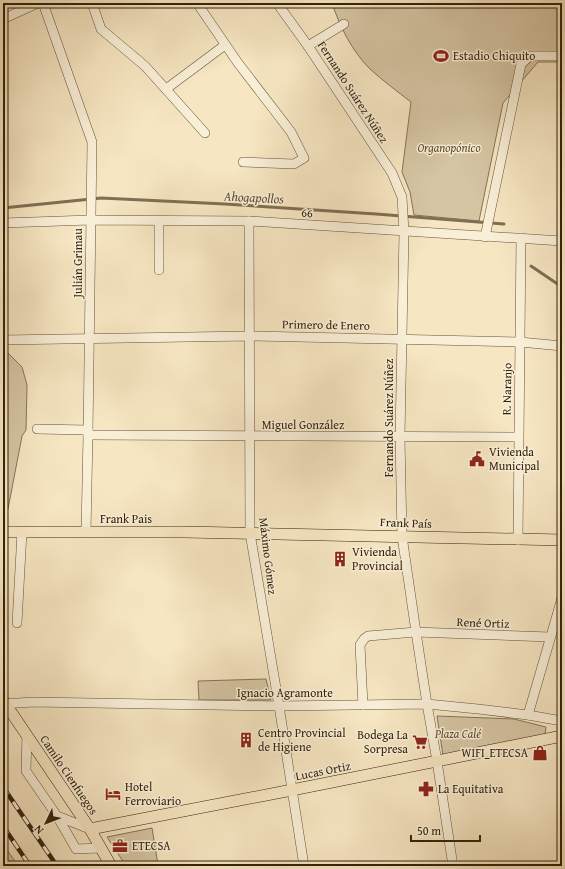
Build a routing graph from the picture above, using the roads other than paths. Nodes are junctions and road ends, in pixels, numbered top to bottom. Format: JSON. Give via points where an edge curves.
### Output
{"nodes":[{"id":1,"x":38,"y":3,"type":"edge"},
{"id":2,"x":43,"y":3,"type":"edge"},
{"id":3,"x":92,"y":3,"type":"edge"},
{"id":4,"x":197,"y":3,"type":"edge"},
{"id":5,"x":277,"y":3,"type":"edge"},
{"id":6,"x":3,"y":19,"type":"edge"},
{"id":7,"x":344,"y":24,"type":"dead end"},
{"id":8,"x":225,"y":45,"type":"junction"},
{"id":9,"x":308,"y":46,"type":"junction"},
{"id":10,"x":562,"y":56,"type":"edge"},
{"id":11,"x":166,"y":89,"type":"junction"},
{"id":12,"x":205,"y":133,"type":"dead end"},
{"id":13,"x":243,"y":162,"type":"dead end"},
{"id":14,"x":90,"y":220,"type":"junction"},
{"id":15,"x":159,"y":221,"type":"junction"},
{"id":16,"x":249,"y":221,"type":"junction"},
{"id":17,"x":3,"y":223,"type":"edge"},
{"id":18,"x":404,"y":232,"type":"junction"},
{"id":19,"x":485,"y":237,"type":"junction"},
{"id":20,"x":520,"y":238,"type":"junction"},
{"id":21,"x":562,"y":241,"type":"edge"},
{"id":22,"x":159,"y":270,"type":"dead end"},
{"id":23,"x":249,"y":336,"type":"junction"},
{"id":24,"x":89,"y":338,"type":"junction"},
{"id":25,"x":402,"y":339,"type":"junction"},
{"id":26,"x":3,"y":340,"type":"edge"},
{"id":27,"x":520,"y":342,"type":"junction"},
{"id":28,"x":562,"y":346,"type":"edge"},
{"id":29,"x":37,"y":429,"type":"dead end"},
{"id":30,"x":88,"y":433,"type":"junction"},
{"id":31,"x":250,"y":436,"type":"junction"},
{"id":32,"x":400,"y":437,"type":"junction"},
{"id":33,"x":518,"y":437,"type":"junction"},
{"id":34,"x":3,"y":532,"type":"edge"},
{"id":35,"x":22,"y":532,"type":"junction"},
{"id":36,"x":86,"y":532,"type":"junction"},
{"id":37,"x":250,"y":533,"type":"junction"},
{"id":38,"x":402,"y":536,"type":"junction"},
{"id":39,"x":518,"y":540,"type":"junction"},
{"id":40,"x":562,"y":540,"type":"edge"},
{"id":41,"x":562,"y":598,"type":"edge"},
{"id":42,"x":17,"y":623,"type":"dead end"},
{"id":43,"x":416,"y":632,"type":"junction"},
{"id":44,"x":550,"y":637,"type":"junction"},
{"id":45,"x":4,"y":703,"type":"edge"},
{"id":46,"x":427,"y":704,"type":"junction"},
{"id":47,"x":364,"y":705,"type":"junction"},
{"id":48,"x":279,"y":706,"type":"junction"},
{"id":49,"x":528,"y":715,"type":"junction"},
{"id":50,"x":562,"y":721,"type":"edge"},
{"id":51,"x":27,"y":734,"type":"junction"},
{"id":52,"x":562,"y":736,"type":"edge"},
{"id":53,"x":437,"y":761,"type":"junction"},
{"id":54,"x":292,"y":790,"type":"junction"},
{"id":55,"x":57,"y":816,"type":"junction"},
{"id":56,"x":90,"y":829,"type":"junction"},
{"id":57,"x":100,"y":848,"type":"junction"},
{"id":58,"x":111,"y":866,"type":"edge"},
{"id":59,"x":304,"y":866,"type":"edge"},
{"id":60,"x":453,"y":866,"type":"edge"}],
"edges":[{"from":1,"to":6,"type":"street"},
{"from":2,"to":14,"type":"street","name":"Julián Grimau","via":[[92,142]]},
{"from":3,"to":11,"type":"street","via":[[101,29],[145,66]]},
{"from":4,"to":8,"type":"street"},
{"from":5,"to":9,"type":"street","name":"Fernando Suárez Núñez"},
{"from":7,"to":9,"type":"street"},
{"from":8,"to":11,"type":"street"},
{"from":8,"to":13,"type":"street","via":[[291,132],[304,158],[294,164]]},
{"from":9,"to":18,"type":"street","name":"Fernando Suárez Núñez","via":[[392,174],[402,197]]},
{"from":10,"to":19,"type":"street","via":[[530,56],[521,64]]},
{"from":11,"to":12,"type":"street"},
{"from":14,"to":15,"type":"street","name":"66"},
{"from":14,"to":17,"type":"street","name":"66"},
{"from":14,"to":24,"type":"street","name":"Julián Grimau"},
{"from":15,"to":16,"type":"street","name":"66"},
{"from":15,"to":22,"type":"street"},
{"from":16,"to":18,"type":"street","name":"66"},
{"from":16,"to":23,"type":"street","name":"Máximo Gómez"},
{"from":18,"to":19,"type":"street","name":"66"},
{"from":18,"to":25,"type":"street","name":"Fernando Suárez Núñez"},
{"from":19,"to":20,"type":"street","name":"66"},
{"from":20,"to":21,"type":"street","name":"66"},
{"from":20,"to":27,"type":"street","name":"R. Naranjo"},
{"from":23,"to":24,"type":"street","name":"Primero de Enero"},
{"from":23,"to":25,"type":"street","name":"Primero de Enero"},
{"from":23,"to":31,"type":"street","name":"Máximo Gómez"},
{"from":24,"to":26,"type":"street","name":"Primero de Enero"},
{"from":24,"to":30,"type":"street","name":"Julián Grimau"},
{"from":25,"to":27,"type":"street","name":"Primero de Enero"},
{"from":25,"to":32,"type":"street","name":"Fernando Suárez Núñez"},
{"from":27,"to":28,"type":"street","name":"Primero de Enero"},
{"from":27,"to":33,"type":"street","name":"R. Naranjo"},
{"from":29,"to":30,"type":"street","name":"Miguel González"},
{"from":30,"to":31,"type":"street","name":"Miguel González"},
{"from":30,"to":36,"type":"street","name":"Julián Grimau"},
{"from":31,"to":32,"type":"street","name":"Miguel González"},
{"from":31,"to":37,"type":"street","name":"Máximo Gómez"},
{"from":32,"to":33,"type":"street","name":"Miguel González"},
{"from":32,"to":38,"type":"street","name":"Fernando Suárez Núñez"},
{"from":33,"to":39,"type":"street","name":"R. Naranjo"},
{"from":34,"to":35,"type":"main road","name":"Frank Pais"},
{"from":35,"to":36,"type":"main road","name":"Frank Pais"},
{"from":35,"to":42,"type":"street"},
{"from":36,"to":37,"type":"main road","name":"Frank Pais"},
{"from":37,"to":38,"type":"main road","name":"Frank País"},
{"from":37,"to":48,"type":"street","name":"Máximo Gómez"},
{"from":38,"to":39,"type":"main road","name":"Frank País"},
{"from":38,"to":43,"type":"street","name":"Fernando Suárez Núñez"},
{"from":39,"to":40,"type":"main road","name":"Frank País"},
{"from":41,"to":44,"type":"street"},
{"from":43,"to":44,"type":"street","name":"René Ortiz"},
{"from":43,"to":46,"type":"street","name":"Fernando Suárez Núñez"},
{"from":43,"to":47,"type":"street","name":"René Ortiz","via":[[364,638],[360,645]]},
{"from":44,"to":49,"type":"street"},
{"from":45,"to":48,"type":"street","name":"Ignacio Agramonte"},
{"from":45,"to":51,"type":"main road","name":"Camilo Cienfuegos"},
{"from":46,"to":47,"type":"street","name":"Ignacio Agramonte"},
{"from":46,"to":49,"type":"street","name":"Ignacio Agramonte"},
{"from":46,"to":53,"type":"street","name":"Fernando Suárez Núñez"},
{"from":47,"to":48,"type":"street","name":"Ignacio Agramonte"},
{"from":48,"to":54,"type":"street","name":"Máximo Gómez"},
{"from":49,"to":50,"type":"street","name":"Ignacio Agramonte"},
{"from":51,"to":55,"type":"street","via":[[26,771]]},
{"from":51,"to":56,"type":"main road","name":"Camilo Cienfuegos"},
{"from":52,"to":53,"type":"main road","name":"Lucas Ortiz"},
{"from":53,"to":54,"type":"main road","name":"Lucas Ortiz"},
{"from":53,"to":60,"type":"street","name":"Fernando Suárez Núñez"},
{"from":54,"to":56,"type":"main road","name":"Lucas Ortiz"},
{"from":54,"to":59,"type":"street","name":"Máximo Gómez"},
{"from":55,"to":56,"type":"street"},
{"from":55,"to":57,"type":"street","via":[[76,849]]},
{"from":56,"to":57,"type":"main road","name":"Camilo Cienfuegos"},
{"from":57,"to":58,"type":"main road","name":"Camilo Cienfuegos"}]}
